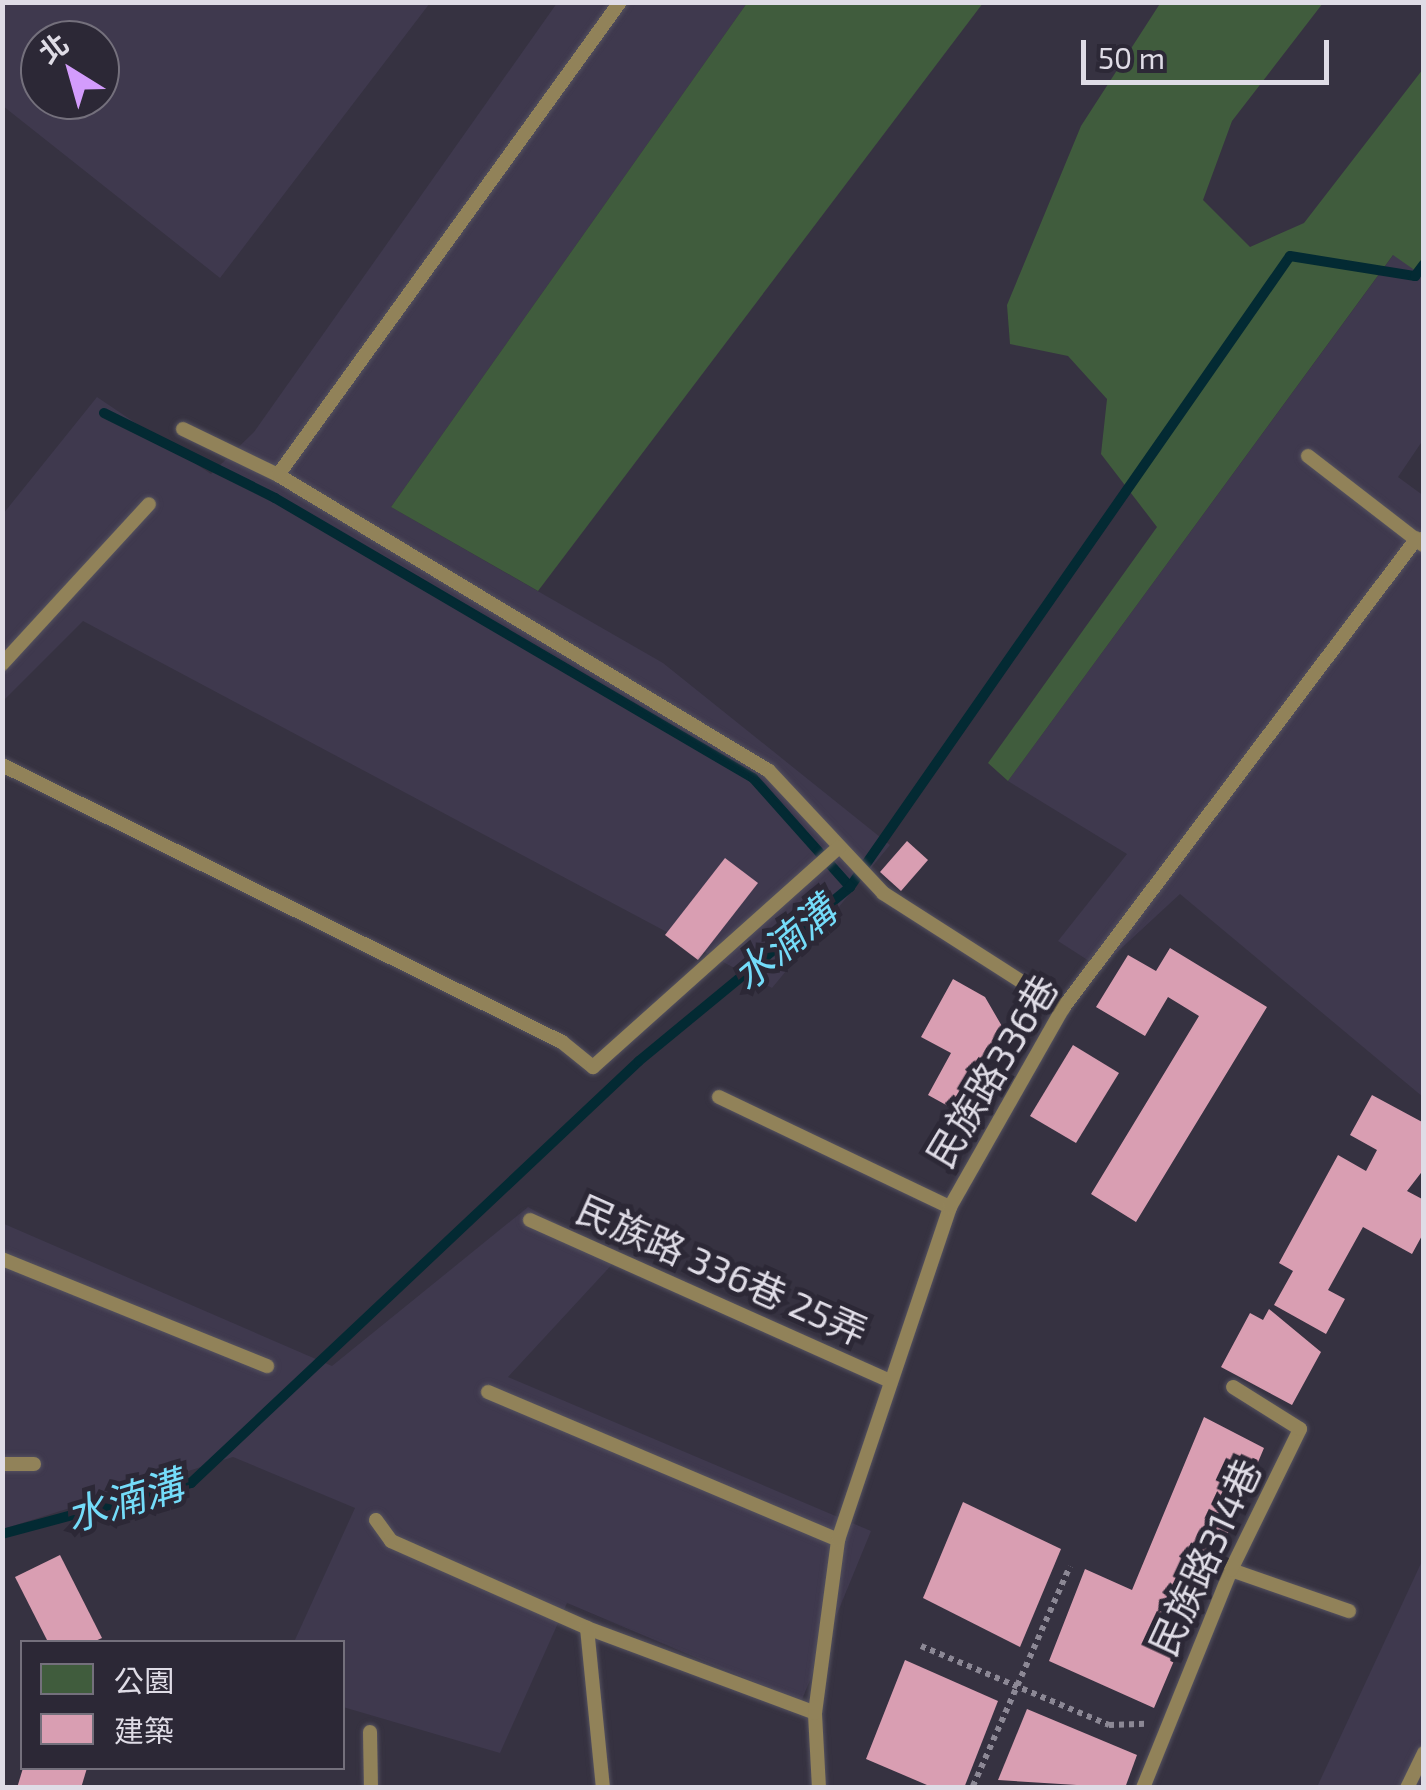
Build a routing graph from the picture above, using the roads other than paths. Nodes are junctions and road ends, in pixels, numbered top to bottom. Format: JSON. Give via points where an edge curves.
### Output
{"nodes":[{"id":1,"x":620,"y":2,"type":"edge"},
{"id":2,"x":183,"y":429,"type":"dead end"},
{"id":3,"x":1308,"y":456,"type":"dead end"},
{"id":4,"x":278,"y":474,"type":"junction"},
{"id":5,"x":150,"y":504,"type":"dead end"},
{"id":6,"x":1420,"y":542,"type":"edge"},
{"id":7,"x":2,"y":664,"type":"edge"},
{"id":8,"x":2,"y":765,"type":"edge"},
{"id":9,"x":838,"y":848,"type":"junction"},
{"id":10,"x":1063,"y":1008,"type":"junction"},
{"id":11,"x":719,"y":1097,"type":"dead end"},
{"id":12,"x":950,"y":1207,"type":"junction"},
{"id":13,"x":530,"y":1220,"type":"dead end"},
{"id":14,"x":2,"y":1260,"type":"edge"},
{"id":15,"x":267,"y":1366,"type":"dead end"},
{"id":16,"x":888,"y":1380,"type":"junction"},
{"id":17,"x":1233,"y":1387,"type":"dead end"},
{"id":18,"x":488,"y":1392,"type":"dead end"},
{"id":19,"x":2,"y":1464,"type":"edge"},
{"id":20,"x":34,"y":1464,"type":"dead end"},
{"id":21,"x":376,"y":1520,"type":"dead end"},
{"id":22,"x":838,"y":1540,"type":"junction"},
{"id":23,"x":1230,"y":1570,"type":"junction"},
{"id":24,"x":1349,"y":1611,"type":"dead end"},
{"id":25,"x":587,"y":1628,"type":"junction"},
{"id":26,"x":815,"y":1713,"type":"junction"},
{"id":27,"x":370,"y":1732,"type":"dead end"},
{"id":28,"x":1424,"y":1752,"type":"edge"},
{"id":29,"x":371,"y":1788,"type":"edge"},
{"id":30,"x":603,"y":1788,"type":"edge"},
{"id":31,"x":819,"y":1788,"type":"edge"},
{"id":32,"x":1143,"y":1788,"type":"edge"},
{"id":33,"x":1407,"y":1788,"type":"edge"}],
"edges":[{"from":1,"to":4,"type":"lane"},
{"from":2,"to":4,"type":"lane"},
{"from":3,"to":6,"type":"lane"},
{"from":4,"to":9,"type":"lane","via":[[770,770]]},
{"from":5,"to":7,"type":"lane"},
{"from":6,"to":10,"type":"lane","name":"民族路336巷"},
{"from":8,"to":9,"type":"lane","via":[[562,1042],[593,1067]]},
{"from":9,"to":10,"type":"lane","via":[[882,892]]},
{"from":10,"to":12,"type":"lane","name":"民族路336巷"},
{"from":11,"to":12,"type":"lane"},
{"from":12,"to":16,"type":"lane","name":"民族路336巷"},
{"from":13,"to":16,"type":"lane","name":"民族路 336巷 25弄"},
{"from":14,"to":15,"type":"lane"},
{"from":16,"to":22,"type":"lane","name":"民族路336巷"},
{"from":17,"to":23,"type":"lane","name":"民族路314巷","via":[[1300,1429]]},
{"from":18,"to":22,"type":"lane"},
{"from":19,"to":20,"type":"lane"},
{"from":21,"to":25,"type":"lane","via":[[392,1541]]},
{"from":22,"to":26,"type":"lane","name":"民族路336巷"},
{"from":23,"to":24,"type":"lane"},
{"from":23,"to":32,"type":"lane","name":"民族路314巷"},
{"from":25,"to":26,"type":"lane"},
{"from":25,"to":30,"type":"lane"},
{"from":26,"to":31,"type":"lane","name":"民族路336巷"},
{"from":27,"to":29,"type":"lane"},
{"from":28,"to":33,"type":"lane"}]}
